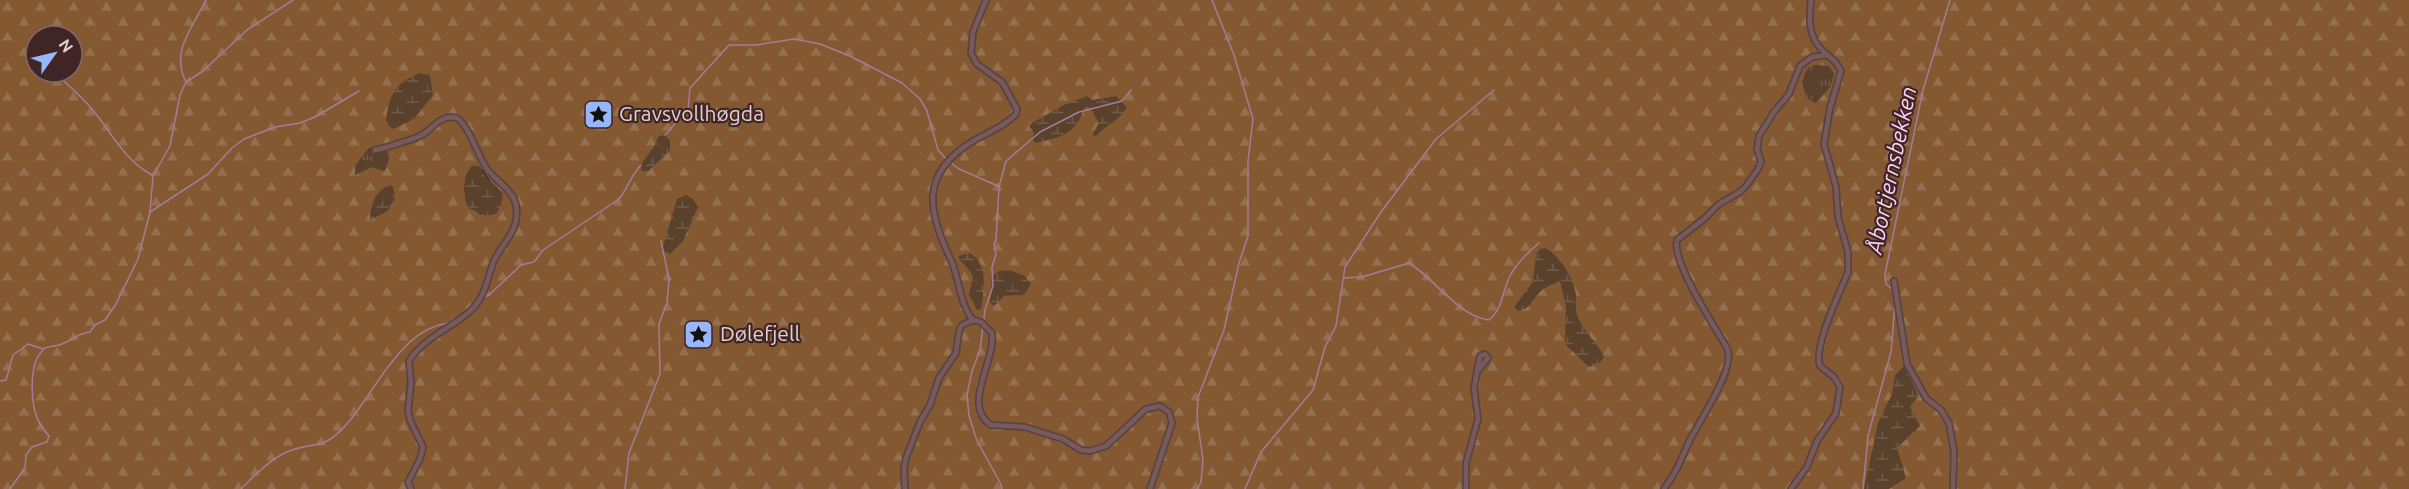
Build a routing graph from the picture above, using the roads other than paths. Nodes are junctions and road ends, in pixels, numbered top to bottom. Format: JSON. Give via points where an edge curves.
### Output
{"nodes":[{"id":1,"x":986,"y":0,"type":"edge"},
{"id":2,"x":1811,"y":0,"type":"edge"},
{"id":3,"x":1828,"y":55,"type":"junction"},
{"id":4,"x":375,"y":150,"type":"dead end"},
{"id":5,"x":1894,"y":281,"type":"dead end"},
{"id":6,"x":973,"y":320,"type":"junction"},
{"id":7,"x":1478,"y":372,"type":"dead end"},
{"id":8,"x":411,"y":489,"type":"edge"},
{"id":9,"x":905,"y":489,"type":"edge"},
{"id":10,"x":1150,"y":489,"type":"edge"},
{"id":11,"x":1466,"y":489,"type":"edge"},
{"id":12,"x":1664,"y":489,"type":"edge"},
{"id":13,"x":1791,"y":489,"type":"edge"},
{"id":14,"x":1953,"y":489,"type":"edge"}],
"edges":[{"from":1,"to":6,"type":"street","via":[[973,32],[971,53],[977,64],[1002,82],[1016,114],[948,160],[937,179],[932,204],[962,300]]},
{"from":2,"to":3,"type":"street","via":[[1812,37]]},
{"from":3,"to":12,"type":"street","via":[[1812,57],[1800,66],[1789,94],[1759,136],[1761,162],[1746,186],[1677,240],[1677,252],[1690,285],[1729,358],[1710,407],[1678,471]]},
{"from":3,"to":13,"type":"street","via":[[1839,66],[1840,78],[1824,144],[1836,187],[1849,265],[1819,355],[1820,366],[1839,383],[1840,397],[1836,414]]},
{"from":4,"to":8,"type":"street","via":[[420,136],[441,119],[457,118],[488,171],[516,205],[512,235],[493,264],[477,305],[422,346],[409,362],[408,410],[423,447],[408,482]]},
{"from":5,"to":14,"type":"street","via":[[1907,364],[1926,398],[1949,423],[1954,452]]},
{"from":6,"to":9,"type":"street","via":[[962,325],[956,353],[939,378],[920,422],[904,469]]},
{"from":6,"to":10,"type":"street","via":[[992,333],[978,400],[982,415],[992,425],[1025,427],[1090,451],[1106,446],[1146,409],[1160,406],[1169,412],[1173,423]]},
{"from":7,"to":11,"type":"street","via":[[1474,394],[1478,419],[1466,463]]}]}
